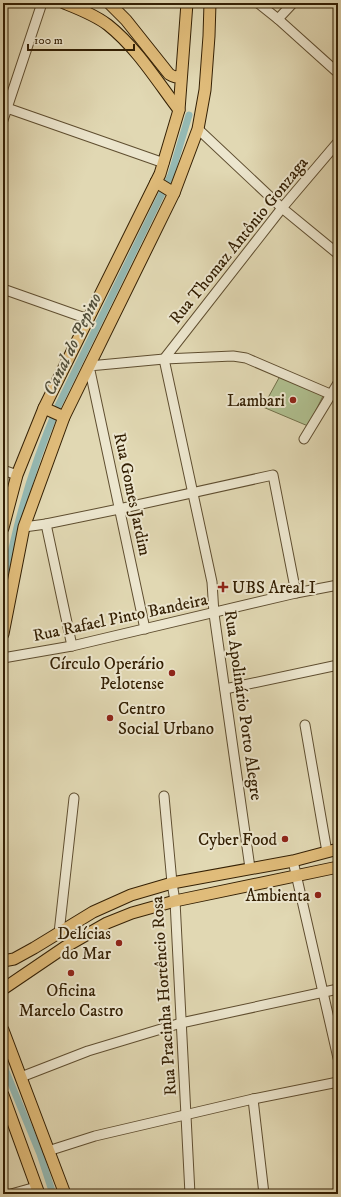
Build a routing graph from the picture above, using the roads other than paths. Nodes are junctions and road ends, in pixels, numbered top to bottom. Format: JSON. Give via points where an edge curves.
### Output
{"nodes":[{"id":1,"x":42,"y":3,"type":"edge"},
{"id":2,"x":64,"y":3,"type":"edge"},
{"id":3,"x":108,"y":3,"type":"edge"},
{"id":4,"x":187,"y":3,"type":"edge"},
{"id":5,"x":210,"y":3,"type":"edge"},
{"id":6,"x":258,"y":3,"type":"edge"},
{"id":7,"x":293,"y":3,"type":"edge"},
{"id":8,"x":278,"y":19,"type":"junction"},
{"id":9,"x":338,"y":73,"type":"edge"},
{"id":10,"x":182,"y":75,"type":"junction"},
{"id":11,"x":7,"y":108,"type":"junction"},
{"id":12,"x":179,"y":110,"type":"junction"},
{"id":13,"x":3,"y":120,"type":"edge"},
{"id":14,"x":198,"y":129,"type":"junction"},
{"id":15,"x":338,"y":142,"type":"edge"},
{"id":16,"x":164,"y":163,"type":"junction"},
{"id":17,"x":165,"y":187,"type":"junction"},
{"id":18,"x":282,"y":208,"type":"junction"},
{"id":19,"x":338,"y":254,"type":"edge"},
{"id":20,"x":3,"y":289,"type":"edge"},
{"id":21,"x":88,"y":319,"type":"junction"},
{"id":22,"x":164,"y":359,"type":"junction"},
{"id":23,"x":89,"y":366,"type":"junction"},
{"id":24,"x":338,"y":383,"type":"edge"},
{"id":25,"x":330,"y":394,"type":"junction"},
{"id":26,"x":46,"y":409,"type":"junction"},
{"id":27,"x":62,"y":417,"type":"junction"},
{"id":28,"x":304,"y":439,"type":"dead end"},
{"id":29,"x":3,"y":470,"type":"edge"},
{"id":30,"x":17,"y":475,"type":"junction"},
{"id":31,"x":193,"y":492,"type":"junction"},
{"id":32,"x":119,"y":509,"type":"junction"},
{"id":33,"x":46,"y":524,"type":"junction"},
{"id":34,"x":24,"y":527,"type":"junction"},
{"id":35,"x":3,"y":528,"type":"edge"},
{"id":36,"x":338,"y":585,"type":"edge"},
{"id":37,"x":296,"y":594,"type":"junction"},
{"id":38,"x":214,"y":614,"type":"junction"},
{"id":39,"x":145,"y":628,"type":"junction"},
{"id":40,"x":3,"y":634,"type":"edge"},
{"id":41,"x":72,"y":646,"type":"junction"},
{"id":42,"x":3,"y":658,"type":"edge"},
{"id":43,"x":338,"y":665,"type":"edge"},
{"id":44,"x":225,"y":689,"type":"junction"},
{"id":45,"x":305,"y":725,"type":"dead end"},
{"id":46,"x":164,"y":796,"type":"dead end"},
{"id":47,"x":74,"y":798,"type":"dead end"},
{"id":48,"x":338,"y":849,"type":"edge"},
{"id":49,"x":327,"y":852,"type":"junction"},
{"id":50,"x":293,"y":860,"type":"junction"},
{"id":51,"x":338,"y":867,"type":"edge"},
{"id":52,"x":250,"y":868,"type":"junction"},
{"id":53,"x":297,"y":876,"type":"junction"},
{"id":54,"x":172,"y":883,"type":"junction"},
{"id":55,"x":175,"y":901,"type":"junction"},
{"id":56,"x":59,"y":933,"type":"junction"},
{"id":57,"x":3,"y":961,"type":"edge"},
{"id":58,"x":3,"y":989,"type":"edge"},
{"id":59,"x":338,"y":989,"type":"edge"},
{"id":60,"x":324,"y":992,"type":"junction"},
{"id":61,"x":181,"y":1022,"type":"junction"},
{"id":62,"x":3,"y":1030,"type":"edge"},
{"id":63,"x":338,"y":1058,"type":"edge"},
{"id":64,"x":21,"y":1077,"type":"junction"},
{"id":65,"x":338,"y":1082,"type":"edge"},
{"id":66,"x":3,"y":1095,"type":"edge"},
{"id":67,"x":253,"y":1099,"type":"junction"},
{"id":68,"x":187,"y":1114,"type":"junction"},
{"id":69,"x":48,"y":1151,"type":"junction"},
{"id":70,"x":37,"y":1190,"type":"edge"},
{"id":71,"x":11,"y":1194,"type":"edge"},
{"id":72,"x":65,"y":1194,"type":"edge"},
{"id":73,"x":190,"y":1194,"type":"edge"},
{"id":74,"x":264,"y":1194,"type":"edge"}],
"edges":[{"from":1,"to":11,"type":"street"},
{"from":2,"to":12,"type":"main road","via":[[94,16],[130,45]]},
{"from":3,"to":10,"type":"main road","via":[[126,20],[169,74],[173,77]]},
{"from":4,"to":10,"type":"main road"},
{"from":5,"to":14,"type":"main road","via":[[204,90]]},
{"from":6,"to":8,"type":"street"},
{"from":7,"to":8,"type":"street"},
{"from":8,"to":9,"type":"street"},
{"from":10,"to":12,"type":"main road"},
{"from":11,"to":13,"type":"street"},
{"from":11,"to":16,"type":"street"},
{"from":12,"to":16,"type":"main road"},
{"from":14,"to":17,"type":"main road"},
{"from":14,"to":18,"type":"street"},
{"from":15,"to":18,"type":"street","name":"Rua Thomaz Antônio Gonzaga"},
{"from":16,"to":17,"type":"main road"},
{"from":17,"to":21,"type":"main road"},
{"from":17,"to":23,"type":"main road"},
{"from":18,"to":19,"type":"street"},
{"from":18,"to":22,"type":"street","name":"Rua Thomaz Antônio Gonzaga"},
{"from":20,"to":21,"type":"street"},
{"from":21,"to":26,"type":"main road"},
{"from":22,"to":23,"type":"street"},
{"from":22,"to":25,"type":"street","via":[[233,356],[246,358]]},
{"from":22,"to":31,"type":"street","name":"Rua Apolinário Porto Alegre"},
{"from":23,"to":27,"type":"main road"},
{"from":23,"to":32,"type":"street","name":"Rua Gomes Jardim"},
{"from":24,"to":25,"type":"street"},
{"from":25,"to":28,"type":"street"},
{"from":26,"to":27,"type":"main road"},
{"from":26,"to":30,"type":"main road"},
{"from":27,"to":34,"type":"main road"},
{"from":29,"to":30,"type":"street"},
{"from":30,"to":35,"type":"main road"},
{"from":31,"to":32,"type":"street"},
{"from":31,"to":37,"type":"street","via":[[273,475]]},
{"from":31,"to":38,"type":"street","name":"Rua Apolinário Porto Alegre","via":[[212,582]]},
{"from":32,"to":33,"type":"street"},
{"from":32,"to":39,"type":"street","name":"Rua Gomes Jardim"},
{"from":33,"to":34,"type":"street"},
{"from":33,"to":41,"type":"street"},
{"from":34,"to":40,"type":"main road"},
{"from":36,"to":37,"type":"street","name":"Rua Rafael Pinto Bandeira"},
{"from":37,"to":38,"type":"street","name":"Rua Rafael Pinto Bandeira"},
{"from":38,"to":39,"type":"street","name":"Rua Rafael Pinto Bandeira"},
{"from":38,"to":44,"type":"street","name":"Rua Apolinário Porto Alegre"},
{"from":39,"to":41,"type":"street","name":"Rua Rafael Pinto Bandeira"},
{"from":41,"to":42,"type":"street","name":"Rua Rafael Pinto Bandeira"},
{"from":43,"to":44,"type":"street"},
{"from":44,"to":52,"type":"street","name":"Rua Apolinário Porto Alegre"},
{"from":45,"to":49,"type":"street"},
{"from":46,"to":54,"type":"street","name":"Rua Pracinha Hortêncio Rosa"},
{"from":47,"to":56,"type":"street"},
{"from":48,"to":49,"type":"main road"},
{"from":49,"to":50,"type":"main road"},
{"from":50,"to":52,"type":"main road"},
{"from":50,"to":53,"type":"street"},
{"from":51,"to":53,"type":"main road"},
{"from":52,"to":54,"type":"main road"},
{"from":53,"to":55,"type":"main road"},
{"from":53,"to":60,"type":"street"},
{"from":54,"to":55,"type":"street","name":"Rua Pracinha Hortêncio Rosa"},
{"from":54,"to":56,"type":"main road","via":[[111,903]]},
{"from":55,"to":58,"type":"main road","via":[[107,923],[65,947]]},
{"from":55,"to":61,"type":"street","name":"Rua Pracinha Hortêncio Rosa"},
{"from":56,"to":57,"type":"main road","via":[[14,959]]},
{"from":59,"to":60,"type":"street"},
{"from":60,"to":61,"type":"street"},
{"from":60,"to":63,"type":"street"},
{"from":61,"to":64,"type":"street","via":[[88,1051]]},
{"from":61,"to":68,"type":"street","name":"Rua Pracinha Hortêncio Rosa"},
{"from":62,"to":64,"type":"main road"},
{"from":64,"to":69,"type":"main road"},
{"from":65,"to":67,"type":"street"},
{"from":66,"to":70,"type":"main road"},
{"from":67,"to":68,"type":"street"},
{"from":67,"to":74,"type":"street"},
{"from":68,"to":69,"type":"street","via":[[95,1136]]},
{"from":68,"to":73,"type":"street","name":"Rua Pracinha Hortêncio Rosa"},
{"from":69,"to":72,"type":"main road"},
{"from":70,"to":71,"type":"street"}]}
